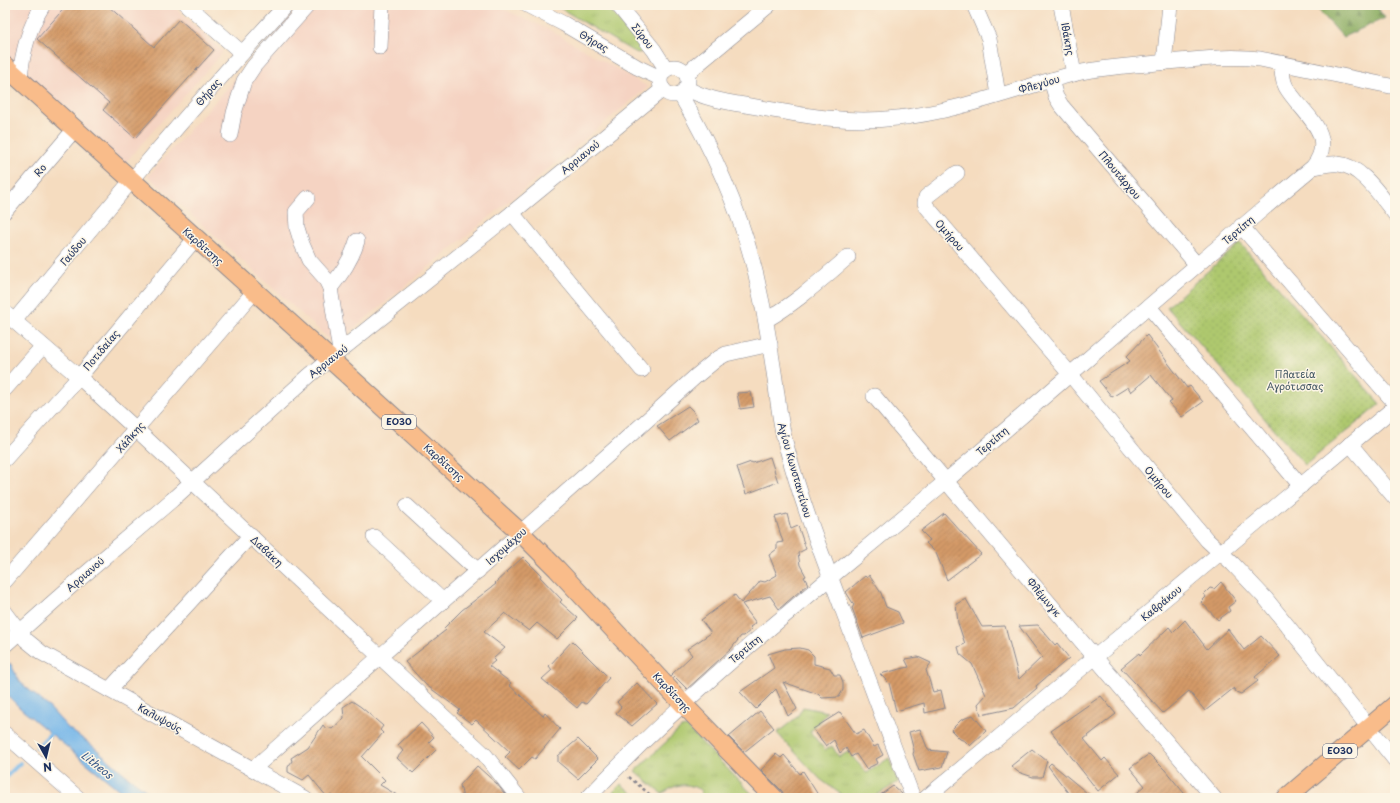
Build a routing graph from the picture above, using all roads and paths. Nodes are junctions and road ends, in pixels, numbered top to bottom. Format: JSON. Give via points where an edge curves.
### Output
{"nodes":[{"id":1,"x":43,"y":5,"type":"edge"},
{"id":2,"x":187,"y":5,"type":"edge"},
{"id":3,"x":286,"y":5,"type":"edge"},
{"id":4,"x":308,"y":5,"type":"edge"},
{"id":5,"x":382,"y":5,"type":"edge"},
{"id":6,"x":527,"y":5,"type":"edge"},
{"id":7,"x":618,"y":5,"type":"edge"},
{"id":8,"x":769,"y":5,"type":"edge"},
{"id":9,"x":974,"y":5,"type":"edge"},
{"id":10,"x":1061,"y":5,"type":"edge"},
{"id":11,"x":1170,"y":5,"type":"edge"},
{"id":12,"x":380,"y":47,"type":"dead end"},
{"id":13,"x":242,"y":53,"type":"junction"},
{"id":14,"x":1164,"y":63,"type":"junction"},
{"id":15,"x":1282,"y":63,"type":"junction"},
{"id":16,"x":5,"y":66,"type":"edge"},
{"id":17,"x":1074,"y":74,"type":"junction"},
{"id":18,"x":20,"y":79,"type":"junction"},
{"id":19,"x":663,"y":79,"type":"junction"},
{"id":20,"x":1051,"y":80,"type":"junction"},
{"id":21,"x":684,"y":86,"type":"junction"},
{"id":22,"x":1395,"y":87,"type":"edge"},
{"id":23,"x":998,"y":95,"type":"junction"},
{"id":24,"x":74,"y":130,"type":"junction"},
{"id":25,"x":230,"y":136,"type":"dead end"},
{"id":26,"x":1313,"y":168,"type":"junction"},
{"id":27,"x":957,"y":173,"type":"dead end"},
{"id":28,"x":131,"y":180,"type":"junction"},
{"id":29,"x":308,"y":198,"type":"dead end"},
{"id":30,"x":5,"y":211,"type":"edge"},
{"id":31,"x":512,"y":213,"type":"junction"},
{"id":32,"x":1395,"y":214,"type":"edge"},
{"id":33,"x":1241,"y":226,"type":"junction"},
{"id":34,"x":195,"y":239,"type":"junction"},
{"id":35,"x":357,"y":241,"type":"dead end"},
{"id":36,"x":848,"y":257,"type":"dead end"},
{"id":37,"x":1197,"y":266,"type":"junction"},
{"id":38,"x":330,"y":288,"type":"junction"},
{"id":39,"x":254,"y":292,"type":"junction"},
{"id":40,"x":1149,"y":307,"type":"junction"},
{"id":41,"x":10,"y":317,"type":"edge"},
{"id":42,"x":766,"y":320,"type":"junction"},
{"id":43,"x":770,"y":344,"type":"junction"},
{"id":44,"x":43,"y":346,"type":"junction"},
{"id":45,"x":335,"y":355,"type":"junction"},
{"id":46,"x":642,"y":370,"type":"dead end"},
{"id":47,"x":1070,"y":374,"type":"junction"},
{"id":48,"x":79,"y":376,"type":"junction"},
{"id":49,"x":5,"y":390,"type":"edge"},
{"id":50,"x":874,"y":396,"type":"dead end"},
{"id":51,"x":1395,"y":403,"type":"edge"},
{"id":52,"x":1395,"y":407,"type":"edge"},
{"id":53,"x":136,"y":429,"type":"junction"},
{"id":54,"x":1350,"y":444,"type":"junction"},
{"id":55,"x":5,"y":459,"type":"edge"},
{"id":56,"x":192,"y":481,"type":"junction"},
{"id":57,"x":946,"y":481,"type":"junction"},
{"id":58,"x":1301,"y":486,"type":"junction"},
{"id":59,"x":1395,"y":498,"type":"edge"},
{"id":60,"x":407,"y":506,"type":"dead end"},
{"id":61,"x":521,"y":533,"type":"junction"},
{"id":62,"x":251,"y":535,"type":"junction"},
{"id":63,"x":374,"y":537,"type":"dead end"},
{"id":64,"x":1221,"y":552,"type":"junction"},
{"id":65,"x":478,"y":571,"type":"junction"},
{"id":66,"x":831,"y":578,"type":"junction"},
{"id":67,"x":5,"y":581,"type":"edge"},
{"id":68,"x":443,"y":602,"type":"junction"},
{"id":69,"x":5,"y":612,"type":"edge"},
{"id":70,"x":20,"y":632,"type":"junction"},
{"id":71,"x":5,"y":645,"type":"edge"},
{"id":72,"x":380,"y":656,"type":"junction"},
{"id":73,"x":1095,"y":657,"type":"junction"},
{"id":74,"x":109,"y":690,"type":"junction"},
{"id":75,"x":683,"y":704,"type":"junction"},
{"id":76,"x":1395,"y":705,"type":"edge"},
{"id":77,"x":1368,"y":728,"type":"junction"},
{"id":78,"x":5,"y":734,"type":"edge"},
{"id":79,"x":1395,"y":760,"type":"edge"},
{"id":80,"x":617,"y":767,"type":"junction"},
{"id":81,"x":253,"y":769,"type":"junction"},
{"id":82,"x":78,"y":798,"type":"edge"},
{"id":83,"x":305,"y":798,"type":"edge"},
{"id":84,"x":519,"y":798,"type":"edge"},
{"id":85,"x":588,"y":798,"type":"edge"},
{"id":86,"x":654,"y":798,"type":"edge"},
{"id":87,"x":774,"y":798,"type":"edge"},
{"id":88,"x":913,"y":798,"type":"edge"},
{"id":89,"x":926,"y":798,"type":"edge"},
{"id":90,"x":1214,"y":798,"type":"edge"},
{"id":91,"x":1286,"y":798,"type":"edge"}],
"edges":[{"from":1,"to":18,"type":"street","via":[[29,32]]},
{"from":2,"to":13,"type":"street"},
{"from":3,"to":13,"type":"street","name":"Θήρας"},
{"from":4,"to":25,"type":"street","via":[[254,66],[244,81]]},
{"from":5,"to":12,"type":"street"},
{"from":6,"to":19,"type":"street","name":"Θήρας"},
{"from":7,"to":19,"type":"street","name":"Σύρου","via":[[646,40]]},
{"from":8,"to":21,"type":"street","via":[[692,69]]},
{"from":9,"to":23,"type":"street","via":[[989,39]]},
{"from":10,"to":17,"type":"street","name":"Ιθάκης"},
{"from":11,"to":14,"type":"street"},
{"from":13,"to":28,"type":"street","name":"Θήρας"},
{"from":14,"to":15,"type":"street","name":"Φλεγύου","via":[[1239,57]]},
{"from":14,"to":17,"type":"street","name":"Φλεγύου"},
{"from":15,"to":22,"type":"street","name":"Φλεγύου"},
{"from":15,"to":26,"type":"street","name":"Τερτίπη","via":[[1282,78],[1286,87],[1320,133],[1321,152]]},
{"from":16,"to":18,"type":"main road","name":"Καρδίτσης","number":"ΕΟ30"},
{"from":17,"to":20,"type":"street","name":"Φλεγύου"},
{"from":18,"to":24,"type":"main road","name":"Καρδίτσης","number":"ΕΟ30"},
{"from":19,"to":21,"type":"street","via":[[668,94],[672,95]]},
{"from":19,"to":21,"type":"street","via":[[674,66],[678,67],[685,72]]},
{"from":19,"to":31,"type":"street","name":"Αρριανού"},
{"from":20,"to":23,"type":"street","name":"Φλεγύου"},
{"from":20,"to":37,"type":"street","name":"Πλουτάρχου","via":[[1061,105]]},
{"from":21,"to":23,"type":"street","name":"Φλεγύου","via":[[695,94],[767,109],[823,118],[869,121],[929,113]]},
{"from":21,"to":42,"type":"street","name":"Αγίου Κωνσταντίνου","via":[[736,208]]},
{"from":24,"to":28,"type":"main road","name":"Καρδίτσης","number":"ΕΟ30"},
{"from":24,"to":30,"type":"street","name":"Ro"},
{"from":26,"to":32,"type":"street","via":[[1337,164],[1354,168]]},
{"from":26,"to":33,"type":"street","name":"Τερτίπη"},
{"from":27,"to":47,"type":"street","name":"Ομήρου","via":[[926,197],[925,203]]},
{"from":28,"to":34,"type":"main road","name":"Καρδίτσης","number":"ΕΟ30"},
{"from":28,"to":41,"type":"street","name":"Γαύδου"},
{"from":29,"to":38,"type":"street","via":[[296,212],[297,228],[309,260]]},
{"from":31,"to":45,"type":"street","name":"Αρριανού"},
{"from":31,"to":46,"type":"street"},
{"from":33,"to":37,"type":"street","name":"Τερτίπη"},
{"from":33,"to":51,"type":"street"},
{"from":34,"to":39,"type":"main road","name":"Καρδίτσης","number":"ΕΟ30"},
{"from":34,"to":48,"type":"street","name":"Ποτιδαίας"},
{"from":35,"to":38,"type":"street","via":[[354,251]]},
{"from":36,"to":42,"type":"street","via":[[809,290]]},
{"from":37,"to":40,"type":"street","name":"Τερτίπη"},
{"from":38,"to":45,"type":"street"},
{"from":39,"to":45,"type":"main road","name":"Καρδίτσης","number":"ΕΟ30"},
{"from":39,"to":53,"type":"street","name":"Χάλκης"},
{"from":40,"to":47,"type":"street","name":"Τερτίπη"},
{"from":40,"to":58,"type":"street"},
{"from":41,"to":44,"type":"street","name":"Δαβάκη"},
{"from":42,"to":43,"type":"street","name":"Αγίου Κωνσταντίνου"},
{"from":43,"to":61,"type":"street","name":"Ισχομάχου","via":[[726,354],[717,359]]},
{"from":43,"to":66,"type":"street","name":"Αγίου Κωνσταντίνου","via":[[786,444]]},
{"from":44,"to":48,"type":"street","name":"Δαβάκη"},
{"from":44,"to":49,"type":"street"},
{"from":45,"to":56,"type":"street","name":"Αρριανού"},
{"from":45,"to":61,"type":"main road","name":"Καρδίτσης","number":"ΕΟ30"},
{"from":47,"to":57,"type":"street","name":"Τερτίπη"},
{"from":47,"to":64,"type":"street","name":"Ομήρου","via":[[1207,540]]},
{"from":48,"to":53,"type":"street","name":"Δαβάκη"},
{"from":48,"to":55,"type":"street","name":"Ποτιδαίας"},
{"from":50,"to":57,"type":"street","name":"Φλέμινγκ"},
{"from":52,"to":54,"type":"street","name":"Καβράκου"},
{"from":53,"to":56,"type":"street","name":"Δαβάκη"},
{"from":53,"to":67,"type":"street","name":"Χάλκης"},
{"from":54,"to":58,"type":"street","name":"Καβράκου"},
{"from":54,"to":59,"type":"street"},
{"from":56,"to":62,"type":"street","name":"Δαβάκη"},
{"from":56,"to":70,"type":"street","name":"Αρριανού"},
{"from":57,"to":66,"type":"street","name":"Τερτίπη"},
{"from":57,"to":73,"type":"street","name":"Φλέμινγκ"},
{"from":58,"to":64,"type":"street","name":"Καβράκου"},
{"from":60,"to":65,"type":"street"},
{"from":61,"to":65,"type":"street","name":"Ισχομάχου"},
{"from":61,"to":75,"type":"main road","name":"Καρδίτσης","number":"ΕΟ30"},
{"from":62,"to":72,"type":"street","name":"Δαβάκη"},
{"from":62,"to":74,"type":"street"},
{"from":63,"to":68,"type":"street"},
{"from":64,"to":73,"type":"street","name":"Καβράκου"},
{"from":64,"to":77,"type":"street","name":"Ομήρου","via":[[1266,599]]},
{"from":65,"to":68,"type":"street","name":"Ισχομάχου"},
{"from":66,"to":75,"type":"street","name":"Τερτίπη"},
{"from":66,"to":88,"type":"street","name":"Αγίου Κωνσταντίνου"},
{"from":68,"to":72,"type":"street","name":"Ισχομάχου"},
{"from":69,"to":70,"type":"street","name":"Καλυψούς"},
{"from":70,"to":71,"type":"street","name":"Αρριανού"},
{"from":70,"to":74,"type":"street","name":"Καλυψούς","via":[[29,644],[42,653]]},
{"from":72,"to":81,"type":"street","name":"Ισχομάχου"},
{"from":72,"to":84,"type":"street","name":"Δαβάκη","via":[[485,755]]},
{"from":73,"to":89,"type":"street","name":"Καβράκου"},
{"from":73,"to":90,"type":"street","name":"Φλέμινγκ"},
{"from":74,"to":81,"type":"street","name":"Καλυψούς"},
{"from":75,"to":80,"type":"street","name":"Τερτίπη"},
{"from":75,"to":87,"type":"main road","name":"Καρδίτσης","number":"ΕΟ30"},
{"from":76,"to":77,"type":"main road","number":"ΕΟ30"},
{"from":77,"to":79,"type":"street","name":"Ομήρου"},
{"from":77,"to":91,"type":"main road","number":"ΕΟ30"},
{"from":78,"to":82,"type":"street"},
{"from":80,"to":85,"type":"street","name":"Τερτίπη"},
{"from":80,"to":86,"type":"path"},
{"from":81,"to":83,"type":"street","name":"Καλυψούς"}]}
